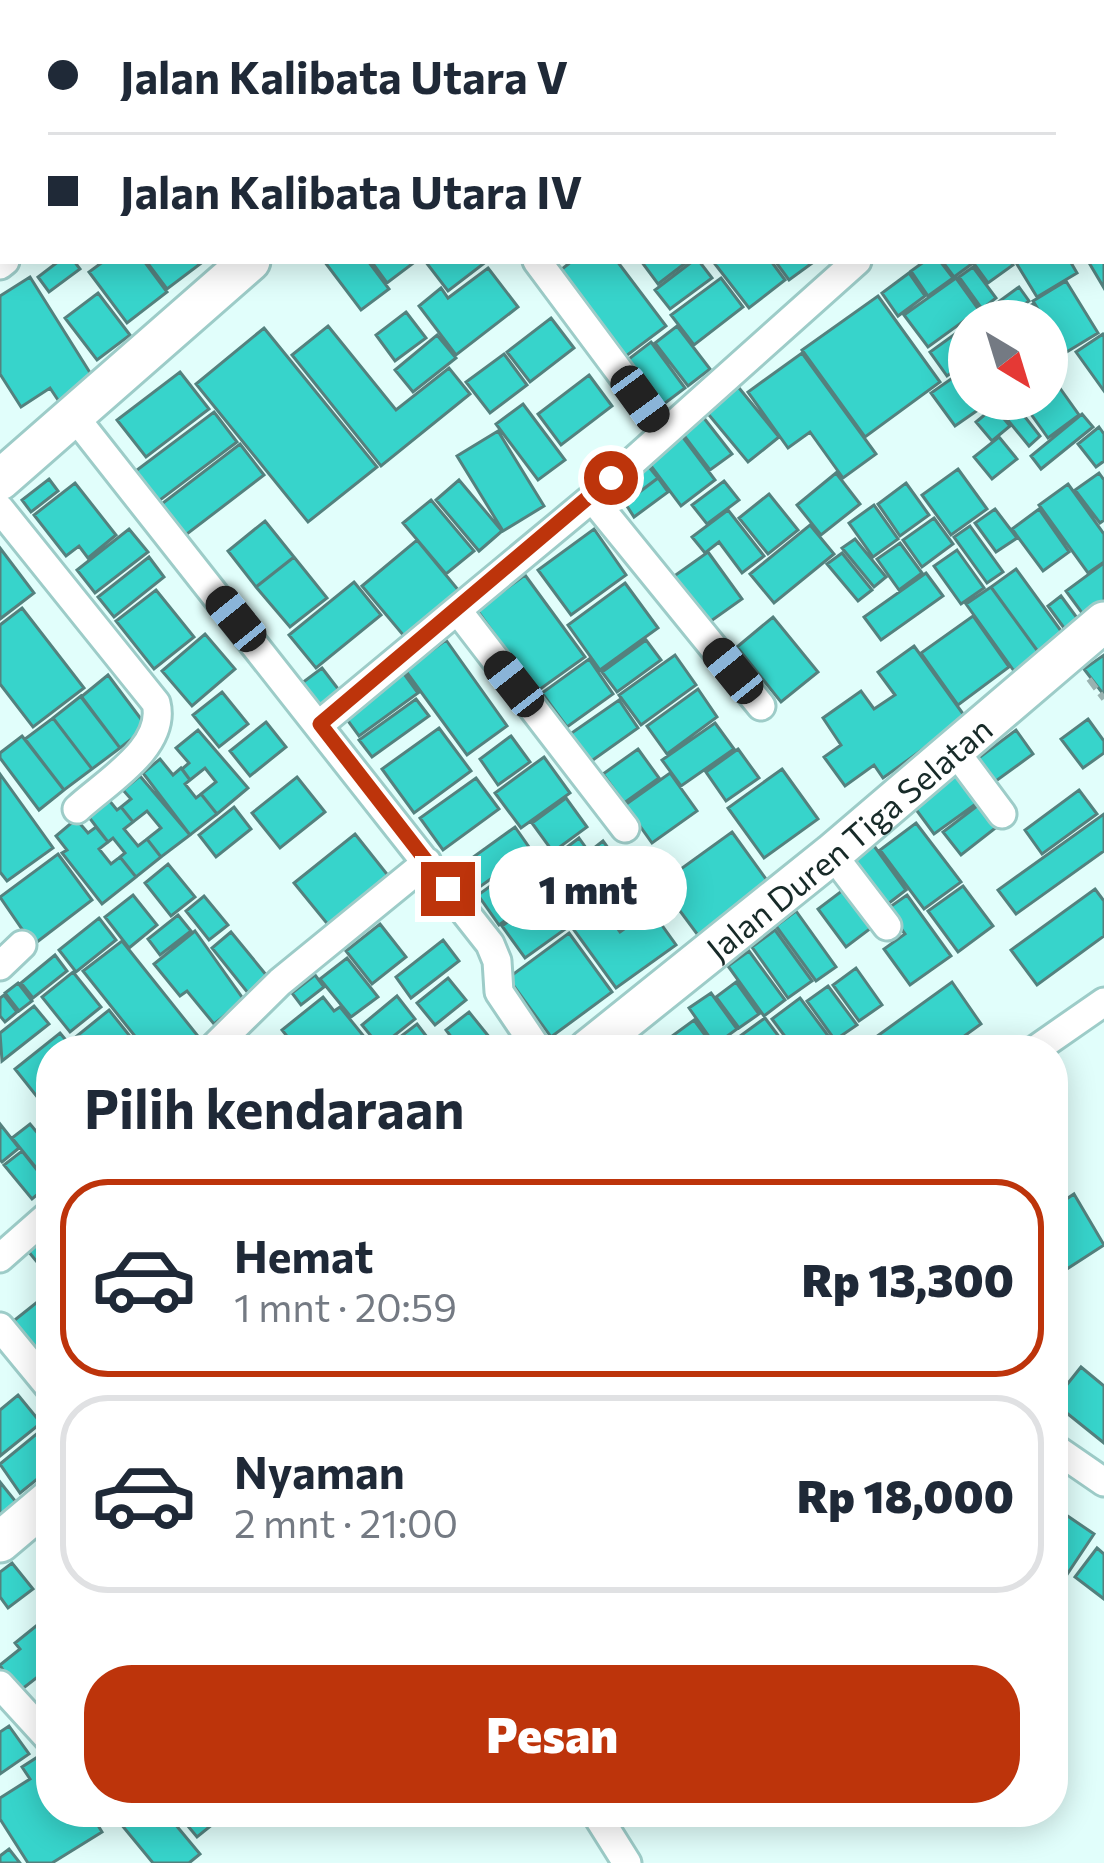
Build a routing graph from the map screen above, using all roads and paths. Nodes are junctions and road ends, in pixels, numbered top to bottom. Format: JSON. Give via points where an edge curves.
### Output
{"nodes":[{"id":1,"x":247,"y":264,"type":"edge"},
{"id":2,"x":539,"y":264,"type":"edge"},
{"id":3,"x":854,"y":264,"type":"edge"},
{"id":4,"x":74,"y":416,"type":"junction"},
{"id":5,"x":663,"y":430,"type":"junction"},
{"id":6,"x":0,"y":480,"type":"edge"},
{"id":7,"x":592,"y":498,"type":"junction"},
{"id":8,"x":0,"y":509,"type":"edge"},
{"id":9,"x":458,"y":611,"type":"junction"},
{"id":10,"x":1104,"y":622,"type":"edge"},
{"id":11,"x":761,"y":706,"type":"dead end"},
{"id":12,"x":320,"y":724,"type":"junction"},
{"id":13,"x":955,"y":751,"type":"junction"},
{"id":14,"x":77,"y":809,"type":"dead end"},
{"id":15,"x":1002,"y":814,"type":"dead end"},
{"id":16,"x":625,"y":829,"type":"dead end"},
{"id":17,"x":832,"y":854,"type":"junction"},
{"id":18,"x":427,"y":862,"type":"junction"},
{"id":19,"x":886,"y":926,"type":"dead end"},
{"id":20,"x":22,"y":945,"type":"dead end"},
{"id":21,"x":0,"y":967,"type":"edge"},
{"id":22,"x":1104,"y":1002,"type":"edge"},
{"id":23,"x":226,"y":1035,"type":"edge"},
{"id":24,"x":528,"y":1035,"type":"edge"},
{"id":25,"x":607,"y":1035,"type":"edge"},
{"id":26,"x":1057,"y":1035,"type":"edge"},
{"id":27,"x":36,"y":1227,"type":"edge"},
{"id":28,"x":0,"y":1258,"type":"edge"},
{"id":29,"x":0,"y":1327,"type":"edge"},
{"id":30,"x":36,"y":1371,"type":"edge"},
{"id":31,"x":1068,"y":1458,"type":"edge"},
{"id":32,"x":1104,"y":1483,"type":"edge"},
{"id":33,"x":36,"y":1512,"type":"edge"},
{"id":34,"x":0,"y":1542,"type":"edge"},
{"id":35,"x":0,"y":1685,"type":"edge"},
{"id":36,"x":36,"y":1725,"type":"edge"},
{"id":37,"x":604,"y":1827,"type":"edge"},
{"id":38,"x":627,"y":1863,"type":"edge"}],
"edges":[{"from":1,"to":4,"type":"street"},
{"from":2,"to":5,"type":"street"},
{"from":3,"to":5,"type":"street"},
{"from":4,"to":6,"type":"street"},
{"from":4,"to":12,"type":"street"},
{"from":5,"to":7,"type":"street"},
{"from":7,"to":9,"type":"street"},
{"from":7,"to":11,"type":"street"},
{"from":8,"to":14,"type":"street","via":[[156,703],[154,739]]},
{"from":9,"to":12,"type":"street"},
{"from":9,"to":16,"type":"street"},
{"from":10,"to":13,"type":"street","name":"Jalan Duren Tiga Selatan"},
{"from":12,"to":18,"type":"street"},
{"from":13,"to":15,"type":"street"},
{"from":13,"to":17,"type":"street","name":"Jalan Duren Tiga Selatan"},
{"from":17,"to":19,"type":"street"},
{"from":17,"to":25,"type":"street","name":"Jalan Duren Tiga Selatan"},
{"from":18,"to":23,"type":"street"},
{"from":18,"to":24,"type":"street","via":[[490,944],[499,992]]},
{"from":20,"to":21,"type":"street"},
{"from":22,"to":26,"type":"street"},
{"from":27,"to":28,"type":"street"},
{"from":29,"to":30,"type":"street"},
{"from":31,"to":32,"type":"street"},
{"from":33,"to":34,"type":"street"},
{"from":35,"to":36,"type":"street"},
{"from":37,"to":38,"type":"street"}]}
